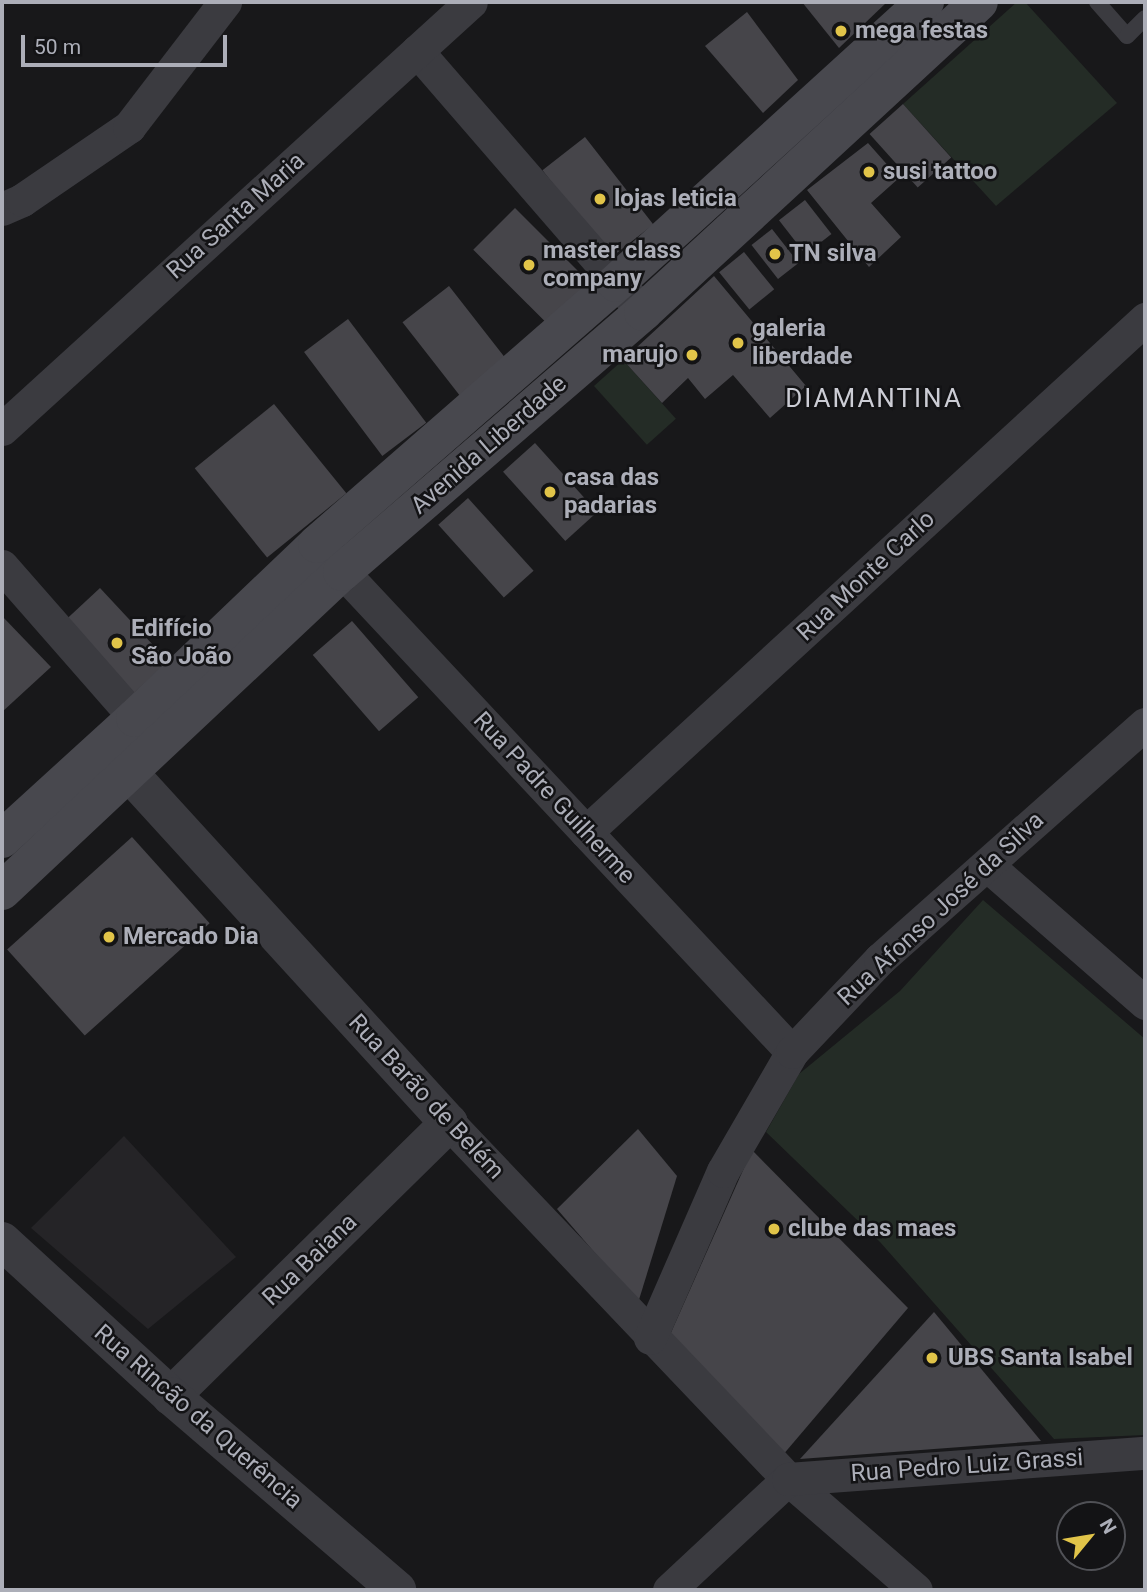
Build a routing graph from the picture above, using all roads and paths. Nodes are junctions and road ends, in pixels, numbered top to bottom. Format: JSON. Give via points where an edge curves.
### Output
{"nodes":[{"id":1,"x":225,"y":2,"type":"edge"},
{"id":2,"x":471,"y":2,"type":"edge"},
{"id":3,"x":925,"y":2,"type":"edge"},
{"id":4,"x":979,"y":2,"type":"edge"},
{"id":5,"x":1097,"y":2,"type":"edge"},
{"id":6,"x":1145,"y":18,"type":"edge"},
{"id":7,"x":417,"y":51,"type":"junction"},
{"id":8,"x":2,"y":209,"type":"edge"},
{"id":9,"x":616,"y":283,"type":"junction"},
{"id":10,"x":643,"y":312,"type":"junction"},
{"id":11,"x":1145,"y":319,"type":"edge"},
{"id":12,"x":2,"y":429,"type":"edge"},
{"id":13,"x":317,"y":544,"type":"junction"},
{"id":14,"x":2,"y":566,"type":"edge"},
{"id":15,"x":342,"y":572,"type":"junction"},
{"id":16,"x":135,"y":718,"type":"junction"},
{"id":17,"x":1145,"y":724,"type":"edge"},
{"id":18,"x":130,"y":774,"type":"junction"},
{"id":19,"x":586,"y":832,"type":"junction"},
{"id":20,"x":2,"y":839,"type":"edge"},
{"id":21,"x":987,"y":865,"type":"junction"},
{"id":22,"x":3,"y":888,"type":"edge"},
{"id":23,"x":1145,"y":1003,"type":"edge"},
{"id":24,"x":792,"y":1052,"type":"junction"},
{"id":25,"x":449,"y":1123,"type":"junction"},
{"id":26,"x":2,"y":1241,"type":"edge"},
{"id":27,"x":650,"y":1338,"type":"junction"},
{"id":28,"x":171,"y":1396,"type":"junction"},
{"id":29,"x":1145,"y":1453,"type":"edge"},
{"id":30,"x":788,"y":1479,"type":"junction"},
{"id":31,"x":397,"y":1590,"type":"edge"},
{"id":32,"x":669,"y":1590,"type":"edge"},
{"id":33,"x":916,"y":1590,"type":"edge"}],
"edges":[{"from":1,"to":8,"type":"street","via":[[129,127]]},
{"from":2,"to":7,"type":"street","name":"Rua Santa Maria"},
{"from":3,"to":9,"type":"main road","name":"Avenida Liberdade"},
{"from":4,"to":10,"type":"main road","name":"Avenida Liberdade"},
{"from":5,"to":6,"type":"lane","via":[[1127,36]]},
{"from":7,"to":9,"type":"street"},
{"from":7,"to":12,"type":"street","name":"Rua Santa Maria"},
{"from":9,"to":10,"type":"street"},
{"from":9,"to":13,"type":"main road","name":"Avenida Liberdade"},
{"from":10,"to":15,"type":"main road","name":"Avenida Liberdade"},
{"from":11,"to":19,"type":"street","name":"Rua Monte Carlo"},
{"from":13,"to":15,"type":"street","name":"Rua Padre Guilherme"},
{"from":13,"to":16,"type":"main road","name":"Avenida Liberdade"},
{"from":14,"to":16,"type":"street"},
{"from":15,"to":18,"type":"main road","name":"Avenida Liberdade"},
{"from":15,"to":19,"type":"street","name":"Rua Padre Guilherme"},
{"from":16,"to":18,"type":"street"},
{"from":16,"to":20,"type":"main road","name":"Avenida Liberdade"},
{"from":17,"to":21,"type":"street","name":"Rua Afonso José da Silva"},
{"from":18,"to":22,"type":"main road","name":"Avenida Liberdade"},
{"from":18,"to":25,"type":"street","name":"Rua Barão de Belém"},
{"from":19,"to":24,"type":"street","name":"Rua Padre Guilherme"},
{"from":21,"to":23,"type":"street"},
{"from":21,"to":24,"type":"street","name":"Rua Afonso José da Silva","via":[[880,959]]},
{"from":24,"to":27,"type":"street","name":"Rua Afonso José da Silva","via":[[723,1171]]},
{"from":25,"to":27,"type":"street","name":"Rua Barão de Belém"},
{"from":25,"to":28,"type":"street","name":"Rua Baiana"},
{"from":26,"to":28,"type":"street","name":"Rua Rincão da Querência"},
{"from":27,"to":30,"type":"street","name":"Rua Barão de Belém"},
{"from":28,"to":31,"type":"street","name":"Rua Rincão da Querência"},
{"from":29,"to":30,"type":"street","name":"Rua Pedro Luiz Grassi"},
{"from":30,"to":32,"type":"street"},
{"from":30,"to":33,"type":"street","name":"Rua Barão de Belém"}]}
